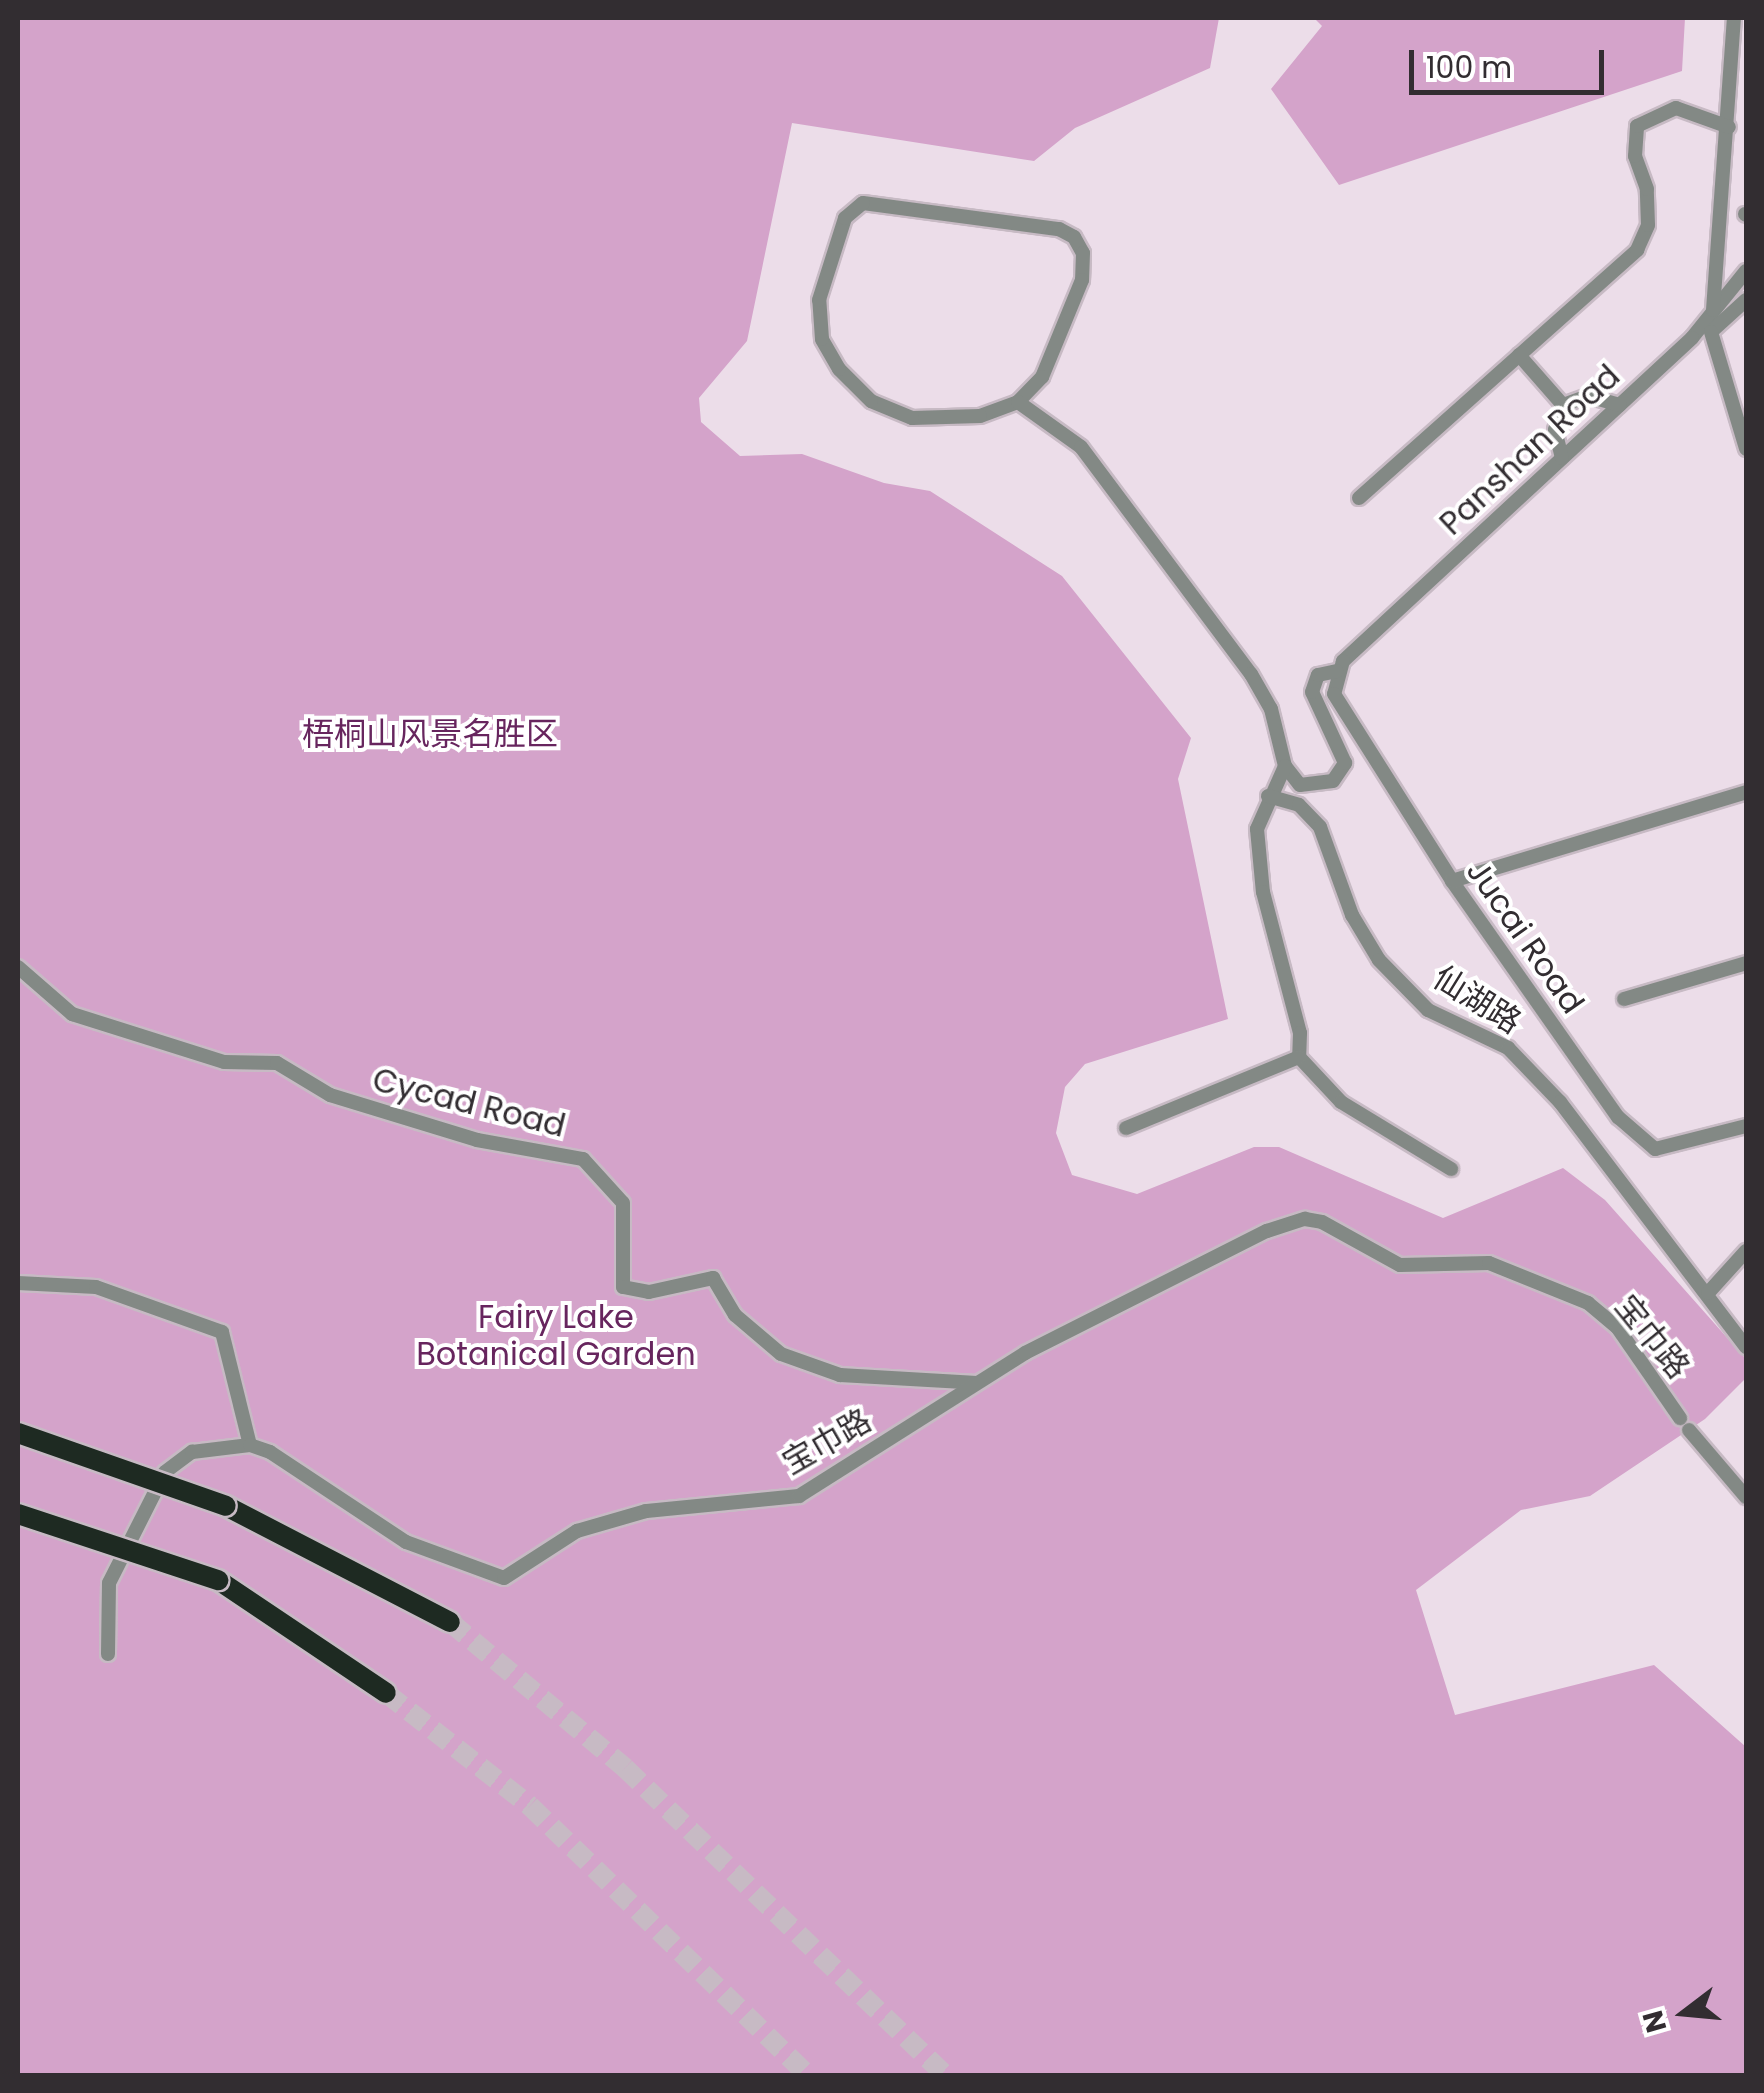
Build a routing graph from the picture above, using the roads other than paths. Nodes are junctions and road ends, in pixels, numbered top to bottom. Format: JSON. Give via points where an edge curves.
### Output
{"nodes":[{"id":1,"x":1734,"y":18,"type":"edge"},
{"id":2,"x":1729,"y":127,"type":"junction"},
{"id":3,"x":1746,"y":272,"type":"edge"},
{"id":4,"x":1746,"y":300,"type":"edge"},
{"id":5,"x":1713,"y":310,"type":"junction"},
{"id":6,"x":1520,"y":355,"type":"junction"},
{"id":7,"x":1018,"y":402,"type":"junction"},
{"id":8,"x":1563,"y":404,"type":"junction"},
{"id":9,"x":1620,"y":404,"type":"junction"},
{"id":10,"x":1746,"y":449,"type":"edge"},
{"id":11,"x":1562,"y":458,"type":"junction"},
{"id":12,"x":1359,"y":498,"type":"dead end"},
{"id":13,"x":1340,"y":666,"type":"junction"},
{"id":14,"x":1285,"y":766,"type":"junction"},
{"id":15,"x":1746,"y":792,"type":"edge"},
{"id":16,"x":1268,"y":796,"type":"junction"},
{"id":17,"x":1452,"y":881,"type":"junction"},
{"id":18,"x":1746,"y":962,"type":"edge"},
{"id":19,"x":18,"y":967,"type":"edge"},
{"id":20,"x":1624,"y":999,"type":"dead end"},
{"id":21,"x":1299,"y":1057,"type":"junction"},
{"id":22,"x":1746,"y":1126,"type":"edge"},
{"id":23,"x":1126,"y":1128,"type":"dead end"},
{"id":24,"x":1451,"y":1169,"type":"dead end"},
{"id":25,"x":1746,"y":1251,"type":"edge"},
{"id":26,"x":18,"y":1283,"type":"edge"},
{"id":27,"x":1708,"y":1292,"type":"junction"},
{"id":28,"x":1746,"y":1347,"type":"edge"},
{"id":29,"x":978,"y":1383,"type":"junction"},
{"id":30,"x":18,"y":1433,"type":"edge"},
{"id":31,"x":250,"y":1445,"type":"junction"},
{"id":32,"x":1746,"y":1497,"type":"edge"},
{"id":33,"x":18,"y":1514,"type":"edge"},
{"id":34,"x":450,"y":1622,"type":"tunnel mouth"},
{"id":35,"x":108,"y":1654,"type":"dead end"},
{"id":36,"x":386,"y":1693,"type":"tunnel mouth"}],
"edges":[{"from":1,"to":2,"type":"street"},
{"from":2,"to":5,"type":"street"},
{"from":2,"to":6,"type":"street","via":[[1676,108],[1636,126],[1648,225],[1637,250]]},
{"from":3,"to":5,"type":"street","name":"Panshan Road"},
{"from":4,"to":10,"type":"street","via":[[1711,332]]},
{"from":5,"to":9,"type":"street","name":"Panshan Road"},
{"from":6,"to":8,"type":"street"},
{"from":6,"to":12,"type":"street"},
{"from":7,"to":7,"type":"street","via":[[980,416],[934,420],[892,411],[854,387],[828,351],[818,315],[849,212],[878,204],[1059,229],[1074,237],[1083,253],[1082,280],[1042,376]]},
{"from":7,"to":14,"type":"street","via":[[1081,447],[1252,674],[1271,709]]},
{"from":8,"to":9,"type":"street","via":[[1588,396]]},
{"from":8,"to":11,"type":"street","via":[[1555,430]]},
{"from":9,"to":11,"type":"street","name":"Panshan Road"},
{"from":11,"to":13,"type":"street","name":"Panshan Road"},
{"from":13,"to":14,"type":"street","name":"Panshan Road","via":[[1318,675],[1312,692],[1341,747],[1342,772],[1311,787],[1300,785]]},
{"from":13,"to":17,"type":"street","name":"Jucai Road","via":[[1336,706]]},
{"from":14,"to":16,"type":"street"},
{"from":15,"to":17,"type":"street"},
{"from":16,"to":21,"type":"street","via":[[1257,829],[1263,892],[1300,1033]]},
{"from":16,"to":27,"type":"street","name":"仙湖路","via":[[1298,806],[1320,827],[1352,915],[1379,960],[1428,1010],[1508,1048],[1560,1102]]},
{"from":17,"to":22,"type":"street","name":"Jucai Road","via":[[1592,1083],[1648,1146],[1668,1150]]},
{"from":18,"to":20,"type":"street"},
{"from":19,"to":29,"type":"street","name":"Cycad Road","via":[[72,1014],[224,1062],[277,1063],[330,1095],[478,1140],[584,1159],[623,1203],[623,1287],[649,1292],[713,1278],[735,1315],[781,1354],[840,1375]]},
{"from":21,"to":23,"type":"street"},
{"from":21,"to":24,"type":"street","via":[[1342,1102]]},
{"from":25,"to":27,"type":"street"},
{"from":26,"to":31,"type":"street","via":[[96,1287],[222,1332]]},
{"from":27,"to":28,"type":"street","name":"仙湖路"},
{"from":29,"to":31,"type":"street","name":"宝巾路","via":[[798,1496],[646,1511],[577,1531],[504,1578],[406,1542]]},
{"from":29,"to":32,"type":"street","name":"宝巾路","via":[[1209,1259],[1305,1219],[1400,1265],[1489,1263],[1588,1303],[1617,1327],[1684,1424]]},
{"from":30,"to":34,"type":"highway","bridge":true,"via":[[226,1506]]},
{"from":31,"to":35,"type":"street","via":[[192,1452],[165,1472],[109,1583]]},
{"from":33,"to":36,"type":"highway","bridge":true,"via":[[218,1580]]}]}
